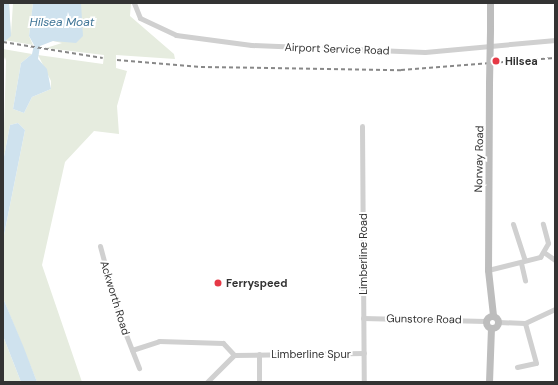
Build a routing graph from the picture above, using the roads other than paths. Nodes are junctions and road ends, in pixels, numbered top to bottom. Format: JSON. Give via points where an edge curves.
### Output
{"nodes":[{"id":1,"x":134,"y":3,"type":"edge"},
{"id":2,"x":490,"y":3,"type":"edge"},
{"id":3,"x":555,"y":40,"type":"edge"},
{"id":4,"x":362,"y":126,"type":"dead end"},
{"id":5,"x":514,"y":224,"type":"dead end"},
{"id":6,"x":543,"y":224,"type":"dead end"},
{"id":7,"x":100,"y":246,"type":"dead end"},
{"id":8,"x":545,"y":253,"type":"junction"},
{"id":9,"x":555,"y":260,"type":"edge"},
{"id":10,"x":523,"y":262,"type":"junction"},
{"id":11,"x":488,"y":270,"type":"junction"},
{"id":12,"x":525,"y":281,"type":"dead end"},
{"id":13,"x":555,"y":309,"type":"edge"},
{"id":14,"x":493,"y":315,"type":"junction"},
{"id":15,"x":364,"y":318,"type":"junction"},
{"id":16,"x":485,"y":321,"type":"junction"},
{"id":17,"x":498,"y":322,"type":"junction"},
{"id":18,"x":526,"y":323,"type":"junction"},
{"id":19,"x":492,"y":328,"type":"junction"},
{"id":20,"x":132,"y":350,"type":"junction"},
{"id":21,"x":259,"y":354,"type":"junction"},
{"id":22,"x":364,"y":354,"type":"junction"},
{"id":23,"x":234,"y":355,"type":"junction"},
{"id":24,"x":517,"y":367,"type":"dead end"},
{"id":25,"x":139,"y":368,"type":"dead end"},
{"id":26,"x":207,"y":382,"type":"edge"},
{"id":27,"x":259,"y":382,"type":"edge"},
{"id":28,"x":364,"y":382,"type":"edge"},
{"id":29,"x":488,"y":382,"type":"edge"}],
"edges":[{"from":1,"to":3,"type":"street","name":"Airport Service Road","via":[[140,18],[176,35],[252,45],[425,52]]},
{"from":2,"to":11,"type":"street","name":"Norway Road","bridge":true},
{"from":4,"to":15,"type":"street","name":"Limberline Road"},
{"from":5,"to":10,"type":"street"},
{"from":6,"to":8,"type":"street","via":[[548,243]]},
{"from":7,"to":20,"type":"street","name":"Ackworth Road","via":[[107,281]]},
{"from":8,"to":9,"type":"street"},
{"from":8,"to":10,"type":"street"},
{"from":10,"to":11,"type":"street"},
{"from":10,"to":12,"type":"street"},
{"from":11,"to":14,"type":"street","name":"Norway Road"},
{"from":13,"to":18,"type":"street"},
{"from":14,"to":16,"type":"street"},
{"from":14,"to":17,"type":"street","name":"Norway Road"},
{"from":15,"to":16,"type":"street","name":"Gunstore Road"},
{"from":15,"to":22,"type":"street","name":"Limberline Road"},
{"from":16,"to":19,"type":"street"},
{"from":17,"to":18,"type":"street"},
{"from":17,"to":19,"type":"street"},
{"from":18,"to":24,"type":"street","via":[[536,363]]},
{"from":19,"to":29,"type":"street"},
{"from":20,"to":23,"type":"street","via":[[159,341],[223,342]]},
{"from":20,"to":25,"type":"street","name":"Ackworth Road"},
{"from":21,"to":22,"type":"street","name":"Limberline Spur"},
{"from":21,"to":23,"type":"street","name":"Limberline Spur"},
{"from":21,"to":27,"type":"street","name":"Limberline Spur"},
{"from":22,"to":28,"type":"street","name":"Limberline Road"},
{"from":23,"to":26,"type":"street"}]}
